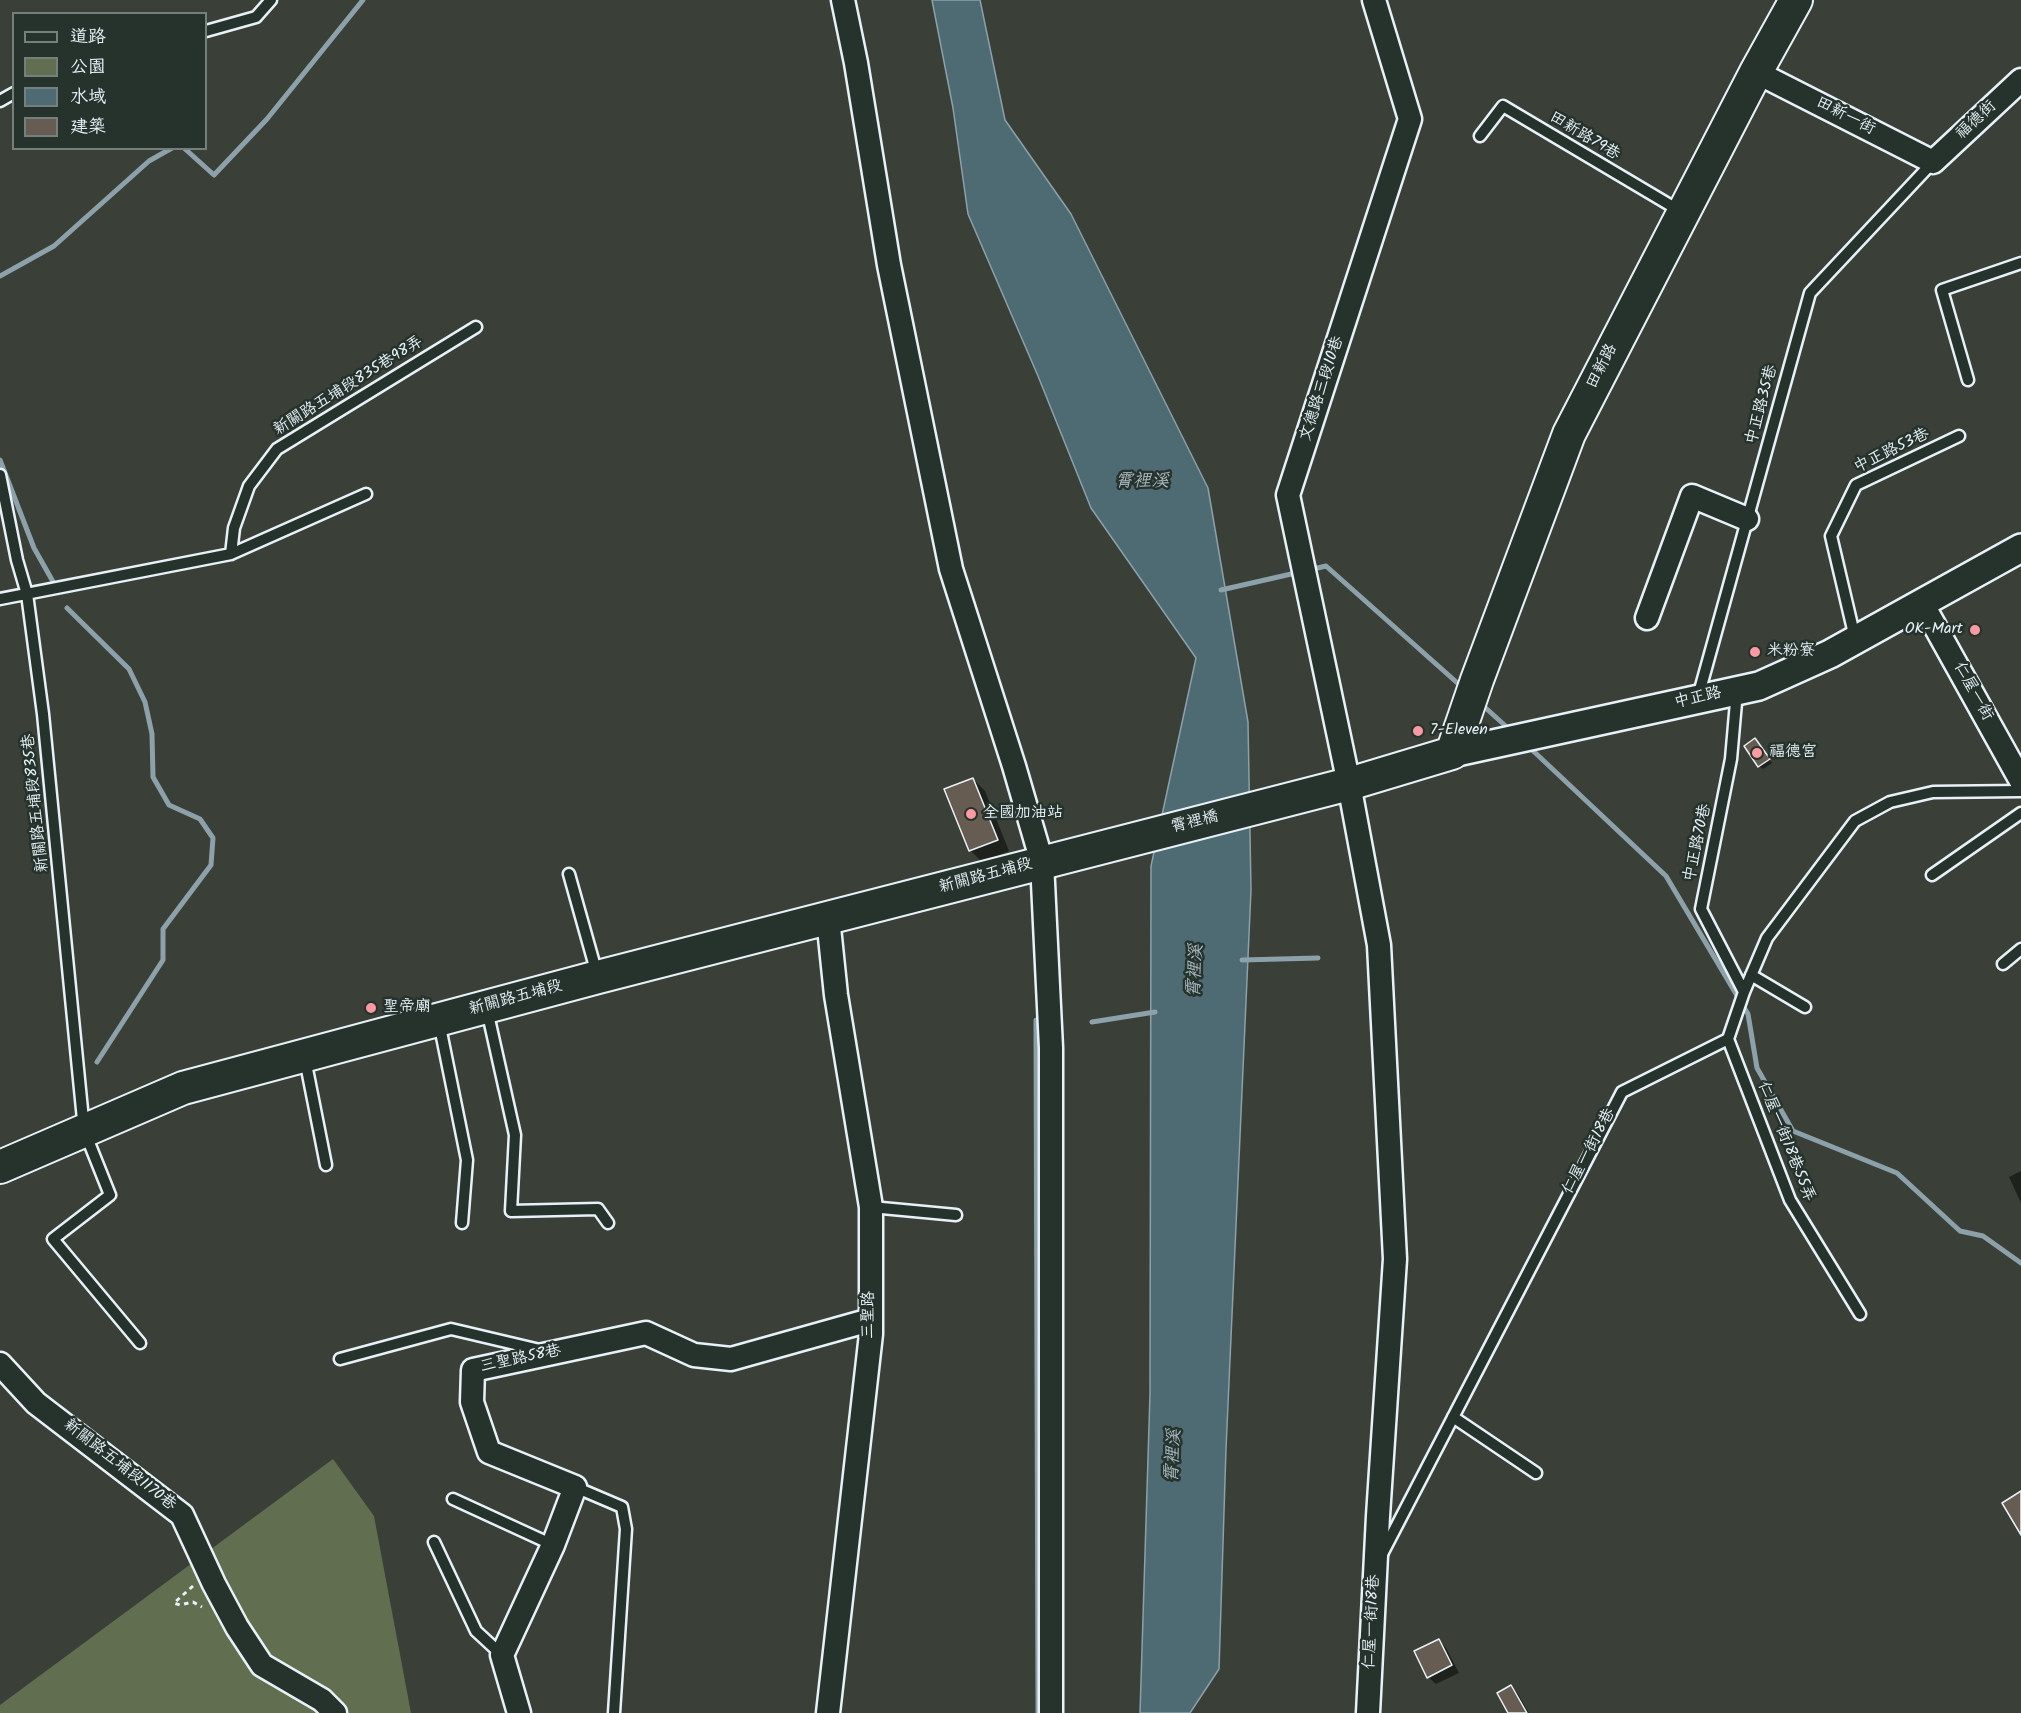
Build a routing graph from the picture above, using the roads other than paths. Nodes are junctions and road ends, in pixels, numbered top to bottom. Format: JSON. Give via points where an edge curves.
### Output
{"nodes":[{"id":1,"x":271,"y":0,"type":"edge"},
{"id":2,"x":843,"y":0,"type":"edge"},
{"id":3,"x":1374,"y":0,"type":"edge"},
{"id":4,"x":1796,"y":0,"type":"edge"},
{"id":5,"x":207,"y":32,"type":"edge"},
{"id":6,"x":1756,"y":72,"type":"junction"},
{"id":7,"x":2021,"y":80,"type":"edge"},
{"id":8,"x":1480,"y":136,"type":"dead end"},
{"id":9,"x":1933,"y":162,"type":"junction"},
{"id":10,"x":1683,"y":213,"type":"junction"},
{"id":11,"x":2021,"y":263,"type":"edge"},
{"id":12,"x":476,"y":327,"type":"dead end"},
{"id":13,"x":1968,"y":380,"type":"dead end"},
{"id":14,"x":1959,"y":436,"type":"dead end"},
{"id":15,"x":0,"y":475,"type":"edge"},
{"id":16,"x":366,"y":494,"type":"dead end"},
{"id":17,"x":1747,"y":519,"type":"junction"},
{"id":18,"x":2021,"y":548,"type":"edge"},
{"id":19,"x":231,"y":554,"type":"junction"},
{"id":20,"x":27,"y":594,"type":"junction"},
{"id":21,"x":0,"y":598,"type":"edge"},
{"id":22,"x":1922,"y":603,"type":"junction"},
{"id":23,"x":1647,"y":618,"type":"dead end"},
{"id":24,"x":1855,"y":641,"type":"junction"},
{"id":25,"x":1737,"y":691,"type":"junction"},
{"id":26,"x":1697,"y":700,"type":"junction"},
{"id":27,"x":1452,"y":753,"type":"junction"},
{"id":28,"x":2021,"y":781,"type":"edge"},
{"id":29,"x":1349,"y":784,"type":"junction"},
{"id":30,"x":2021,"y":791,"type":"edge"},
{"id":31,"x":2021,"y":813,"type":"edge"},
{"id":32,"x":1041,"y":862,"type":"junction"},
{"id":33,"x":568,"y":874,"type":"dead end"},
{"id":34,"x":1932,"y":875,"type":"dead end"},
{"id":35,"x":828,"y":918,"type":"junction"},
{"id":36,"x":2021,"y":949,"type":"edge"},
{"id":37,"x":2003,"y":964,"type":"dead end"},
{"id":38,"x":1751,"y":975,"type":"junction"},
{"id":39,"x":598,"y":978,"type":"junction"},
{"id":40,"x":1744,"y":992,"type":"junction"},
{"id":41,"x":486,"y":1007,"type":"junction"},
{"id":42,"x":1804,"y":1007,"type":"dead end"},
{"id":43,"x":439,"y":1019,"type":"junction"},
{"id":44,"x":1728,"y":1039,"type":"junction"},
{"id":45,"x":304,"y":1055,"type":"junction"},
{"id":46,"x":84,"y":1130,"type":"junction"},
{"id":47,"x":326,"y":1165,"type":"dead end"},
{"id":48,"x":0,"y":1167,"type":"edge"},
{"id":49,"x":870,"y":1206,"type":"junction"},
{"id":50,"x":956,"y":1215,"type":"dead end"},
{"id":51,"x":462,"y":1223,"type":"dead end"},
{"id":52,"x":608,"y":1223,"type":"dead end"},
{"id":53,"x":1860,"y":1314,"type":"dead end"},
{"id":54,"x":870,"y":1320,"type":"junction"},
{"id":55,"x":140,"y":1343,"type":"dead end"},
{"id":56,"x":551,"y":1353,"type":"junction"},
{"id":57,"x":340,"y":1359,"type":"dead end"},
{"id":58,"x":0,"y":1364,"type":"edge"},
{"id":59,"x":1453,"y":1417,"type":"junction"},
{"id":60,"x":1536,"y":1473,"type":"dead end"},
{"id":61,"x":575,"y":1487,"type":"junction"},
{"id":62,"x":453,"y":1499,"type":"dead end"},
{"id":63,"x":434,"y":1542,"type":"dead end"},
{"id":64,"x":553,"y":1545,"type":"junction"},
{"id":65,"x":1375,"y":1568,"type":"junction"},
{"id":66,"x":502,"y":1655,"type":"junction"},
{"id":67,"x":335,"y":1713,"type":"edge"},
{"id":68,"x":519,"y":1713,"type":"edge"},
{"id":69,"x":614,"y":1713,"type":"edge"},
{"id":70,"x":828,"y":1713,"type":"edge"},
{"id":71,"x":1051,"y":1713,"type":"edge"},
{"id":72,"x":1368,"y":1713,"type":"edge"}],
"edges":[{"from":1,"to":5,"type":"lane","via":[[256,17]]},
{"from":2,"to":32,"type":"street","via":[[889,265],[951,569]]},
{"from":3,"to":29,"type":"street","name":"文德路三段10巷","via":[[1410,119],[1288,495]]},
{"from":4,"to":6,"type":"main road","name":"田新路"},
{"from":6,"to":9,"type":"street","name":"田新一街"},
{"from":6,"to":10,"type":"main road","name":"田新路"},
{"from":7,"to":9,"type":"street","name":"福德街"},
{"from":8,"to":10,"type":"lane","name":"田新路79巷","via":[[1503,106]]},
{"from":9,"to":17,"type":"lane","name":"中正路35巷","via":[[1810,293]]},
{"from":10,"to":27,"type":"main road","name":"田新路","via":[[1569,434]]},
{"from":11,"to":13,"type":"lane","via":[[1942,290]]},
{"from":12,"to":19,"type":"lane","name":"新關路五埔段835巷98弄","via":[[277,449],[249,486],[234,528]]},
{"from":14,"to":24,"type":"lane","name":"中正路53巷","via":[[1856,485],[1831,537]]},
{"from":15,"to":20,"type":"lane","name":"新關路五埔段835巷"},
{"from":16,"to":19,"type":"lane"},
{"from":17,"to":23,"type":"street","via":[[1692,496]]},
{"from":17,"to":26,"type":"lane","name":"中正路35巷"},
{"from":18,"to":22,"type":"street","name":"中正路"},
{"from":19,"to":20,"type":"lane"},
{"from":20,"to":21,"type":"lane"},
{"from":20,"to":46,"type":"lane","name":"新關路五埔段835巷","via":[[43,714]]},
{"from":22,"to":24,"type":"street","name":"中正路"},
{"from":22,"to":28,"type":"street","name":"仁屋一街"},
{"from":24,"to":25,"type":"street","name":"中正路","via":[[1759,686]]},
{"from":25,"to":26,"type":"street","name":"中正路"},
{"from":25,"to":40,"type":"lane","name":"中正路70巷","via":[[1731,759],[1701,909]]},
{"from":26,"to":27,"type":"street","name":"中正路"},
{"from":27,"to":29,"type":"main road","name":"中正路"},
{"from":29,"to":32,"type":"main road","name":"霄裡橋"},
{"from":29,"to":65,"type":"street","name":"文德路三段10巷","via":[[1379,945],[1395,1259]]},
{"from":30,"to":38,"type":"lane","via":[[1933,792],[1890,802],[1855,820],[1767,938]]},
{"from":31,"to":34,"type":"lane"},
{"from":32,"to":35,"type":"main road","name":"新關路五埔段"},
{"from":32,"to":71,"type":"street","via":[[1051,1048]]},
{"from":33,"to":39,"type":"lane"},
{"from":35,"to":39,"type":"main road","name":"新關路五埔段"},
{"from":35,"to":49,"type":"street","name":"三聖路","via":[[836,995]]},
{"from":36,"to":37,"type":"lane"},
{"from":38,"to":40,"type":"lane"},
{"from":38,"to":42,"type":"lane"},
{"from":39,"to":41,"type":"main road","name":"新關路五埔段"},
{"from":40,"to":44,"type":"lane"},
{"from":41,"to":43,"type":"main road","name":"新關路五埔段"},
{"from":41,"to":52,"type":"lane","via":[[515,1135],[511,1211],[598,1209]]},
{"from":43,"to":45,"type":"main road","name":"新關路五埔段"},
{"from":43,"to":51,"type":"lane","via":[[467,1160]]},
{"from":44,"to":53,"type":"lane","name":"仁屋一街18巷55弄","via":[[1790,1200]]},
{"from":44,"to":59,"type":"lane","name":"仁屋一街18巷","via":[[1622,1092]]},
{"from":45,"to":46,"type":"main road","name":"新關路五埔段","via":[[183,1088]]},
{"from":45,"to":47,"type":"lane"},
{"from":46,"to":48,"type":"main road","name":"新關路五埔段"},
{"from":46,"to":55,"type":"lane","name":"新關路五埔段835巷","via":[[110,1195],[53,1239]]},
{"from":49,"to":50,"type":"lane"},
{"from":49,"to":54,"type":"street","name":"三聖路"},
{"from":54,"to":56,"type":"street","name":"三聖路58巷","via":[[731,1359],[694,1355],[646,1333]]},
{"from":54,"to":70,"type":"street","name":"三聖路"},
{"from":56,"to":57,"type":"lane","via":[[452,1329]]},
{"from":56,"to":61,"type":"street","name":"三聖路58巷","via":[[473,1370],[472,1402],[489,1452]]},
{"from":58,"to":67,"type":"street","name":"新關路五埔段1170巷","via":[[36,1402],[183,1515],[218,1592],[262,1665],[322,1700]]},
{"from":59,"to":60,"type":"lane"},
{"from":59,"to":65,"type":"lane","name":"仁屋一街18巷"},
{"from":61,"to":64,"type":"street"},
{"from":61,"to":69,"type":"lane","via":[[622,1507],[626,1529]]},
{"from":62,"to":64,"type":"lane"},
{"from":63,"to":66,"type":"lane","via":[[476,1631]]},
{"from":64,"to":66,"type":"street"},
{"from":65,"to":72,"type":"street","name":"仁屋一街18巷"},
{"from":66,"to":68,"type":"street"}]}
